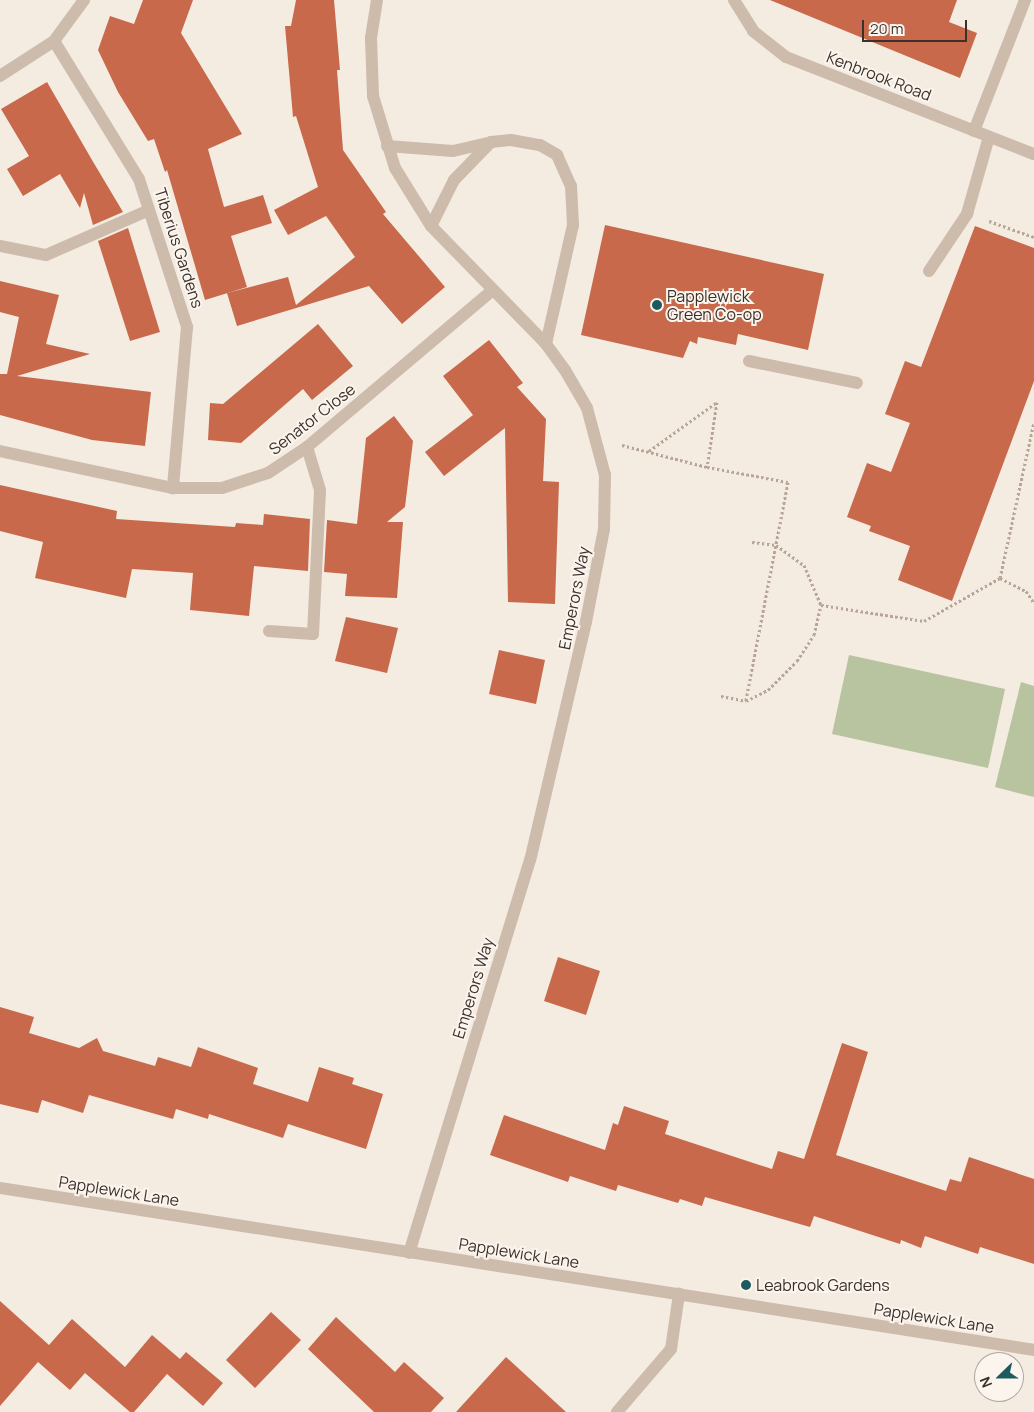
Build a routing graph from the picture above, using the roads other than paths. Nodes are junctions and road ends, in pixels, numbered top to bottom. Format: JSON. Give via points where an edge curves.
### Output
{"nodes":[{"id":1,"x":84,"y":0,"type":"edge"},
{"id":2,"x":377,"y":0,"type":"edge"},
{"id":3,"x":734,"y":0,"type":"edge"},
{"id":4,"x":1025,"y":0,"type":"edge"},
{"id":5,"x":54,"y":41,"type":"junction"},
{"id":6,"x":0,"y":76,"type":"edge"},
{"id":7,"x":974,"y":131,"type":"junction"},
{"id":8,"x":989,"y":137,"type":"junction"},
{"id":9,"x":491,"y":142,"type":"junction"},
{"id":10,"x":387,"y":146,"type":"junction"},
{"id":11,"x":1034,"y":154,"type":"edge"},
{"id":12,"x":149,"y":210,"type":"junction"},
{"id":13,"x":432,"y":226,"type":"junction"},
{"id":14,"x":0,"y":246,"type":"edge"},
{"id":15,"x":929,"y":271,"type":"dead end"},
{"id":16,"x":493,"y":290,"type":"junction"},
{"id":17,"x":546,"y":344,"type":"junction"},
{"id":18,"x":749,"y":361,"type":"dead end"},
{"id":19,"x":857,"y":383,"type":"dead end"},
{"id":20,"x":307,"y":447,"type":"junction"},
{"id":21,"x":0,"y":451,"type":"edge"},
{"id":22,"x":173,"y":488,"type":"junction"},
{"id":23,"x":269,"y":631,"type":"dead end"},
{"id":24,"x":0,"y":1188,"type":"edge"},
{"id":25,"x":409,"y":1253,"type":"junction"},
{"id":26,"x":679,"y":1294,"type":"junction"},
{"id":27,"x":1034,"y":1350,"type":"edge"},
{"id":28,"x":617,"y":1412,"type":"edge"}],
"edges":[{"from":1,"to":5,"type":"street"},
{"from":2,"to":10,"type":"street","name":"Emperors Way","via":[[371,38],[373,96]]},
{"from":3,"to":7,"type":"street","name":"Kenbrook Road","via":[[753,32],[786,57]]},
{"from":4,"to":7,"type":"street"},
{"from":5,"to":6,"type":"street"},
{"from":5,"to":12,"type":"street","name":"Tiberius Gardens","via":[[139,178]]},
{"from":7,"to":8,"type":"street","name":"Kenbrook Road"},
{"from":8,"to":11,"type":"street","name":"Kenbrook Road"},
{"from":8,"to":15,"type":"street","via":[[967,214]]},
{"from":9,"to":10,"type":"street","via":[[453,151]]},
{"from":9,"to":13,"type":"street","via":[[454,180]]},
{"from":9,"to":17,"type":"street","via":[[511,140],[540,144],[557,155],[571,186],[573,225]]},
{"from":10,"to":13,"type":"street","name":"Emperors Way","via":[[395,168]]},
{"from":12,"to":14,"type":"street","via":[[46,255]]},
{"from":12,"to":22,"type":"street","name":"Tiberius Gardens","via":[[187,327]]},
{"from":13,"to":16,"type":"street","name":"Emperors Way"},
{"from":16,"to":17,"type":"street","name":"Emperors Way"},
{"from":16,"to":20,"type":"street","name":"Senator Close"},
{"from":17,"to":25,"type":"street","name":"Emperors Way","via":[[587,408],[597,438],[605,476],[604,529],[578,665],[530,860]]},
{"from":18,"to":19,"type":"street"},
{"from":20,"to":22,"type":"street","name":"Senator Close","via":[[268,473],[222,488]]},
{"from":20,"to":23,"type":"street","via":[[320,490],[312,634]]},
{"from":21,"to":22,"type":"street","name":"Senator Close"},
{"from":24,"to":25,"type":"street","name":"Papplewick Lane"},
{"from":25,"to":26,"type":"street","name":"Papplewick Lane"},
{"from":26,"to":27,"type":"street","name":"Papplewick Lane"},
{"from":26,"to":28,"type":"street","via":[[670,1349]]}]}
